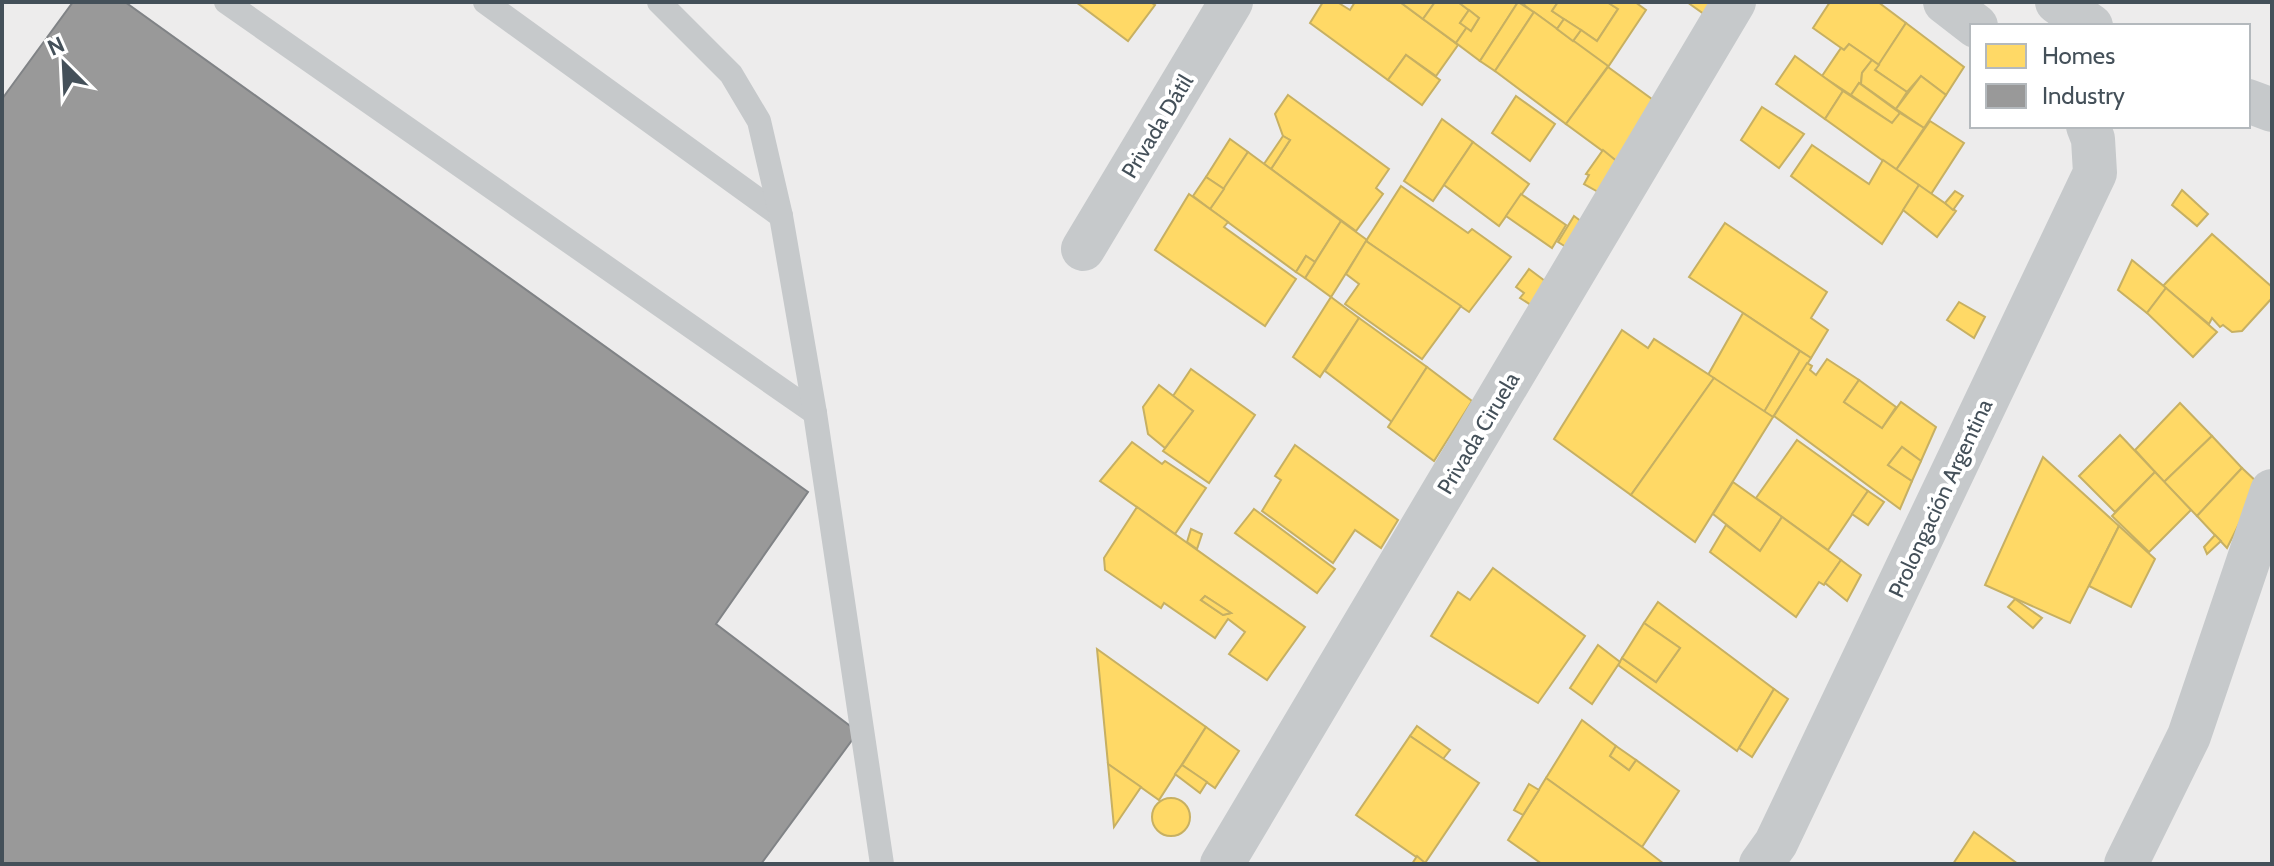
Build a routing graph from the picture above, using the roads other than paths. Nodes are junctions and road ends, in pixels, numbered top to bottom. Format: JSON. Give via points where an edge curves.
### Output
{"nodes":[{"id":1,"x":226,"y":2,"type":"edge"},
{"id":2,"x":485,"y":2,"type":"edge"},
{"id":3,"x":659,"y":2,"type":"edge"},
{"id":4,"x":1231,"y":2,"type":"edge"},
{"id":5,"x":1734,"y":2,"type":"edge"},
{"id":6,"x":1945,"y":2,"type":"edge"},
{"id":7,"x":2057,"y":2,"type":"edge"},
{"id":8,"x":1973,"y":24,"type":"edge"},
{"id":9,"x":2088,"y":24,"type":"edge"},
{"id":10,"x":2250,"y":102,"type":"edge"},
{"id":11,"x":2272,"y":110,"type":"edge"},
{"id":12,"x":2095,"y":130,"type":"edge"},
{"id":13,"x":781,"y":216,"type":"junction"},
{"id":14,"x":1083,"y":249,"type":"dead end"},
{"id":15,"x":815,"y":413,"type":"junction"},
{"id":16,"x":2272,"y":491,"type":"edge"},
{"id":17,"x":1781,"y":857,"type":"edge"},
{"id":18,"x":882,"y":864,"type":"edge"},
{"id":19,"x":1222,"y":864,"type":"edge"},
{"id":20,"x":2126,"y":864,"type":"edge"}],
"edges":[{"from":1,"to":15,"type":"lane"},
{"from":2,"to":13,"type":"lane"},
{"from":3,"to":13,"type":"lane","via":[[731,74],[759,121]]},
{"from":4,"to":14,"type":"street","name":"Privada Dátil"},
{"from":5,"to":19,"type":"street","name":"Privada Ciruela"},
{"from":6,"to":8,"type":"street"},
{"from":7,"to":9,"type":"street"},
{"from":10,"to":11,"type":"street"},
{"from":12,"to":17,"type":"street","name":"Prolongación Argentina","via":[[2095,173]]},
{"from":13,"to":15,"type":"lane"},
{"from":15,"to":18,"type":"lane"},
{"from":16,"to":20,"type":"street","via":[[2189,736]]}]}
